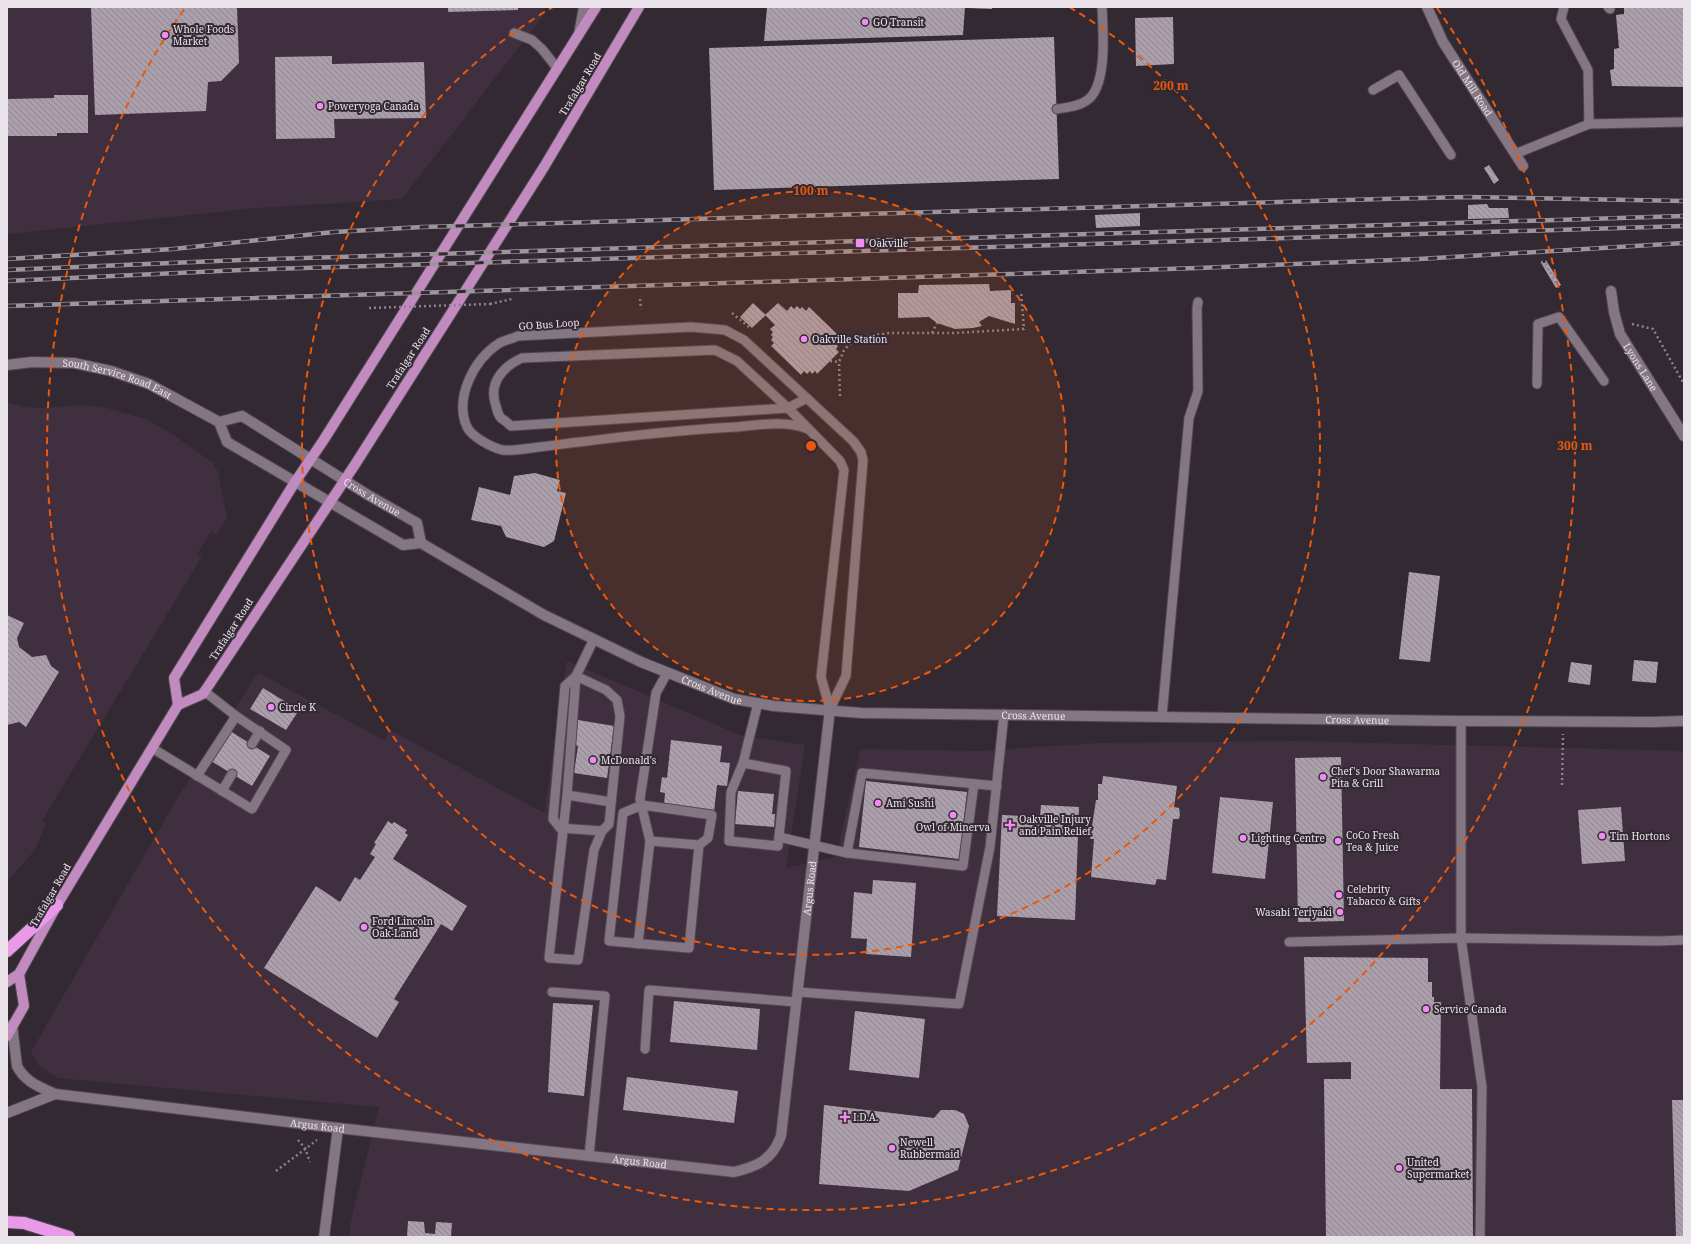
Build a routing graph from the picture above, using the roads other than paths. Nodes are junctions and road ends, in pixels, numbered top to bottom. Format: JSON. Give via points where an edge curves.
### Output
{"nodes":[{"id":1,"x":584,"y":7,"type":"edge"},
{"id":2,"x":596,"y":7,"type":"edge"},
{"id":3,"x":639,"y":7,"type":"edge"},
{"id":4,"x":1102,"y":7,"type":"edge"},
{"id":5,"x":1427,"y":7,"type":"edge"},
{"id":6,"x":1564,"y":7,"type":"edge"},
{"id":7,"x":514,"y":33,"type":"dead end"},
{"id":8,"x":579,"y":34,"type":"junction"},
{"id":9,"x":557,"y":68,"type":"junction"},
{"id":10,"x":1373,"y":90,"type":"dead end"},
{"id":11,"x":1057,"y":109,"type":"dead end"},
{"id":12,"x":1684,"y":122,"type":"edge"},
{"id":13,"x":1589,"y":124,"type":"junction"},
{"id":14,"x":1515,"y":154,"type":"junction"},
{"id":15,"x":1450,"y":155,"type":"dead end"},
{"id":16,"x":1523,"y":166,"type":"dead end"},
{"id":17,"x":1611,"y":291,"type":"dead end"},
{"id":18,"x":1198,"y":302,"type":"dead end"},
{"id":19,"x":7,"y":365,"type":"edge"},
{"id":20,"x":1604,"y":381,"type":"dead end"},
{"id":21,"x":1537,"y":384,"type":"dead end"},
{"id":22,"x":807,"y":398,"type":"junction"},
{"id":23,"x":788,"y":408,"type":"junction"},
{"id":24,"x":219,"y":422,"type":"junction"},
{"id":25,"x":808,"y":429,"type":"junction"},
{"id":26,"x":1684,"y":436,"type":"edge"},
{"id":27,"x":311,"y":458,"type":"junction"},
{"id":28,"x":344,"y":479,"type":"junction"},
{"id":29,"x":295,"y":482,"type":"junction"},
{"id":30,"x":329,"y":502,"type":"junction"},
{"id":31,"x":421,"y":543,"type":"junction"},
{"id":32,"x":594,"y":639,"type":"junction"},
{"id":33,"x":667,"y":673,"type":"junction"},
{"id":34,"x":576,"y":676,"type":"junction"},
{"id":35,"x":204,"y":691,"type":"junction"},
{"id":36,"x":758,"y":703,"type":"junction"},
{"id":37,"x":178,"y":705,"type":"junction"},
{"id":38,"x":830,"y":709,"type":"junction"},
{"id":39,"x":1004,"y":714,"type":"junction"},
{"id":40,"x":236,"y":716,"type":"junction"},
{"id":41,"x":1162,"y":716,"type":"junction"},
{"id":42,"x":1461,"y":721,"type":"junction"},
{"id":43,"x":1684,"y":721,"type":"edge"},
{"id":44,"x":260,"y":731,"type":"junction"},
{"id":45,"x":252,"y":744,"type":"dead end"},
{"id":46,"x":152,"y":748,"type":"junction"},
{"id":47,"x":743,"y":763,"type":"junction"},
{"id":48,"x":232,"y":774,"type":"dead end"},
{"id":49,"x":197,"y":776,"type":"junction"},
{"id":50,"x":974,"y":784,"type":"junction"},
{"id":51,"x":997,"y":786,"type":"junction"},
{"id":52,"x":222,"y":791,"type":"junction"},
{"id":53,"x":567,"y":795,"type":"junction"},
{"id":54,"x":610,"y":802,"type":"junction"},
{"id":55,"x":642,"y":805,"type":"junction"},
{"id":56,"x":564,"y":828,"type":"junction"},
{"id":57,"x":602,"y":831,"type":"junction"},
{"id":58,"x":778,"y":837,"type":"junction"},
{"id":59,"x":650,"y":841,"type":"junction"},
{"id":60,"x":699,"y":845,"type":"junction"},
{"id":61,"x":814,"y":846,"type":"junction"},
{"id":62,"x":847,"y":853,"type":"junction"},
{"id":63,"x":57,"y":905,"type":"junction"},
{"id":64,"x":1461,"y":938,"type":"junction"},
{"id":65,"x":1684,"y":940,"type":"edge"},
{"id":66,"x":1289,"y":942,"type":"dead end"},
{"id":67,"x":638,"y":944,"type":"junction"},
{"id":68,"x":7,"y":951,"type":"edge"},
{"id":69,"x":19,"y":974,"type":"junction"},
{"id":70,"x":7,"y":982,"type":"edge"},
{"id":71,"x":552,"y":992,"type":"dead end"},
{"id":72,"x":797,"y":997,"type":"junction"},
{"id":73,"x":12,"y":1025,"type":"junction"},
{"id":74,"x":7,"y":1036,"type":"edge"},
{"id":75,"x":645,"y":1049,"type":"dead end"},
{"id":76,"x":55,"y":1094,"type":"junction"},
{"id":77,"x":7,"y":1113,"type":"edge"},
{"id":78,"x":338,"y":1128,"type":"junction"},
{"id":79,"x":589,"y":1156,"type":"junction"},
{"id":80,"x":7,"y":1222,"type":"edge"},
{"id":81,"x":69,"y":1237,"type":"edge"},
{"id":82,"x":324,"y":1237,"type":"edge"},
{"id":83,"x":1480,"y":1237,"type":"edge"}],
"edges":[{"from":1,"to":8,"type":"street"},
{"from":2,"to":8,"type":"main road"},
{"from":3,"to":28,"type":"main road","name":"Trafalgar Road","via":[[544,167]]},
{"from":4,"to":11,"type":"lane","via":[[1102,69],[1097,86],[1083,104]]},
{"from":5,"to":14,"type":"street","name":"Old Mill Road","via":[[1443,42]]},
{"from":6,"to":13,"type":"lane","via":[[1560,19],[1588,70]]},
{"from":7,"to":9,"type":"lane","via":[[532,40]]},
{"from":8,"to":9,"type":"main road"},
{"from":9,"to":27,"type":"main road"},
{"from":10,"to":15,"type":"lane","via":[[1399,75]]},
{"from":12,"to":13,"type":"lane"},
{"from":13,"to":14,"type":"lane"},
{"from":14,"to":16,"type":"street","name":"Old Mill Road"},
{"from":17,"to":26,"type":"street","name":"Lyons Lane","via":[[1620,334]]},
{"from":18,"to":41,"type":"lane","via":[[1198,391],[1189,418]]},
{"from":19,"to":24,"type":"street","name":"South Service Road East","via":[[32,362],[74,363],[111,372],[149,384]]},
{"from":20,"to":21,"type":"lane","via":[[1559,317],[1538,324]]},
{"from":22,"to":23,"type":"lane"},
{"from":22,"to":25,"type":"lane","name":"GO Bus Loop","via":[[744,340],[725,330],[691,327],[518,336],[498,344],[479,362],[467,385],[463,408],[467,427],[477,437],[503,450],[676,430],[781,424]]},
{"from":22,"to":38,"type":"lane","name":"GO Bus Loop","via":[[853,441],[863,460],[846,676]]},
{"from":23,"to":23,"type":"lane","via":[[511,426],[500,416],[493,398],[494,384],[502,371],[522,358],[715,350],[737,361]]},
{"from":23,"to":25,"type":"lane"},
{"from":24,"to":27,"type":"street","via":[[242,416]]},
{"from":24,"to":29,"type":"street","via":[[228,442]]},
{"from":25,"to":38,"type":"lane","via":[[840,461],[844,470],[821,677]]},
{"from":27,"to":28,"type":"street","name":"Cross Avenue"},
{"from":27,"to":29,"type":"main road"},
{"from":28,"to":30,"type":"main road","name":"Trafalgar Road"},
{"from":28,"to":31,"type":"street","name":"Cross Avenue","via":[[417,523]]},
{"from":29,"to":30,"type":"street"},
{"from":29,"to":37,"type":"main road","via":[[174,678]]},
{"from":30,"to":31,"type":"street","via":[[403,545]]},
{"from":30,"to":35,"type":"main road","name":"Trafalgar Road"},
{"from":31,"to":32,"type":"street","name":"Cross Avenue","via":[[544,615]]},
{"from":32,"to":33,"type":"street","name":"Cross Avenue"},
{"from":32,"to":34,"type":"lane"},
{"from":33,"to":36,"type":"street","name":"Cross Avenue","via":[[734,700]]},
{"from":33,"to":55,"type":"lane","via":[[656,693],[651,716],[640,799]]},
{"from":34,"to":53,"type":"lane"},
{"from":34,"to":54,"type":"lane","via":[[606,690],[617,700],[620,716]]},
{"from":34,"to":56,"type":"lane","via":[[565,686],[553,819],[560,828]]},
{"from":35,"to":37,"type":"main road","name":"Trafalgar Road","via":[[203,694]]},
{"from":35,"to":40,"type":"lane"},
{"from":36,"to":38,"type":"street","name":"Cross Avenue"},
{"from":36,"to":47,"type":"lane"},
{"from":37,"to":46,"type":"main road","name":"Trafalgar Road"},
{"from":38,"to":39,"type":"street","name":"Cross Avenue","via":[[861,713]]},
{"from":38,"to":61,"type":"street","name":"Argus Road"},
{"from":39,"to":41,"type":"street","name":"Cross Avenue"},
{"from":39,"to":51,"type":"lane"},
{"from":40,"to":44,"type":"lane"},
{"from":40,"to":49,"type":"lane"},
{"from":41,"to":42,"type":"street","name":"Cross Avenue"},
{"from":42,"to":43,"type":"street","name":"Cross Avenue"},
{"from":42,"to":64,"type":"lane"},
{"from":44,"to":45,"type":"lane"},
{"from":44,"to":52,"type":"lane","via":[[286,750],[252,810]]},
{"from":46,"to":49,"type":"lane"},
{"from":46,"to":63,"type":"main road","name":"Trafalgar Road"},
{"from":47,"to":58,"type":"lane","via":[[786,771]]},
{"from":47,"to":58,"type":"lane","via":[[731,792],[728,841],[778,846]]},
{"from":48,"to":52,"type":"lane"},
{"from":49,"to":52,"type":"lane"},
{"from":50,"to":51,"type":"lane"},
{"from":50,"to":62,"type":"lane","via":[[862,773]]},
{"from":50,"to":62,"type":"lane","via":[[963,866]]},
{"from":51,"to":72,"type":"lane","via":[[990,848],[959,1004]]},
{"from":53,"to":54,"type":"lane"},
{"from":53,"to":56,"type":"lane"},
{"from":54,"to":57,"type":"lane","via":[[608,824]]},
{"from":55,"to":59,"type":"lane"},
{"from":55,"to":60,"type":"lane","via":[[712,815],[708,838]]},
{"from":55,"to":67,"type":"lane","via":[[623,813],[609,942]]},
{"from":56,"to":57,"type":"lane"},
{"from":56,"to":57,"type":"lane","via":[[549,958],[578,960],[594,850]]},
{"from":58,"to":61,"type":"lane"},
{"from":59,"to":60,"type":"lane"},
{"from":59,"to":67,"type":"lane"},
{"from":60,"to":67,"type":"lane","via":[[689,948]]},
{"from":61,"to":62,"type":"lane"},
{"from":61,"to":72,"type":"street","name":"Argus Road"},
{"from":63,"to":68,"type":"highway"},
{"from":63,"to":69,"type":"main road","name":"Trafalgar Road"},
{"from":64,"to":65,"type":"lane"},
{"from":64,"to":66,"type":"lane"},
{"from":64,"to":83,"type":"lane","via":[[1482,1087]]},
{"from":69,"to":70,"type":"main road","name":"Trafalgar Road"},
{"from":69,"to":73,"type":"main road","via":[[24,1006]]},
{"from":71,"to":79,"type":"lane","via":[[605,996]]},
{"from":72,"to":75,"type":"lane","via":[[648,990]]},
{"from":72,"to":79,"type":"street","name":"Argus Road","via":[[781,1136],[776,1148],[765,1160],[753,1167],[734,1172]]},
{"from":73,"to":74,"type":"main road"},
{"from":73,"to":76,"type":"street","name":"Argus Road","via":[[19,1071],[25,1079]]},
{"from":76,"to":77,"type":"street","name":"Argus Road"},
{"from":76,"to":78,"type":"street","name":"Argus Road"},
{"from":78,"to":79,"type":"street","name":"Argus Road"},
{"from":78,"to":82,"type":"street"},
{"from":80,"to":81,"type":"highway","via":[[24,1223]]}]}
